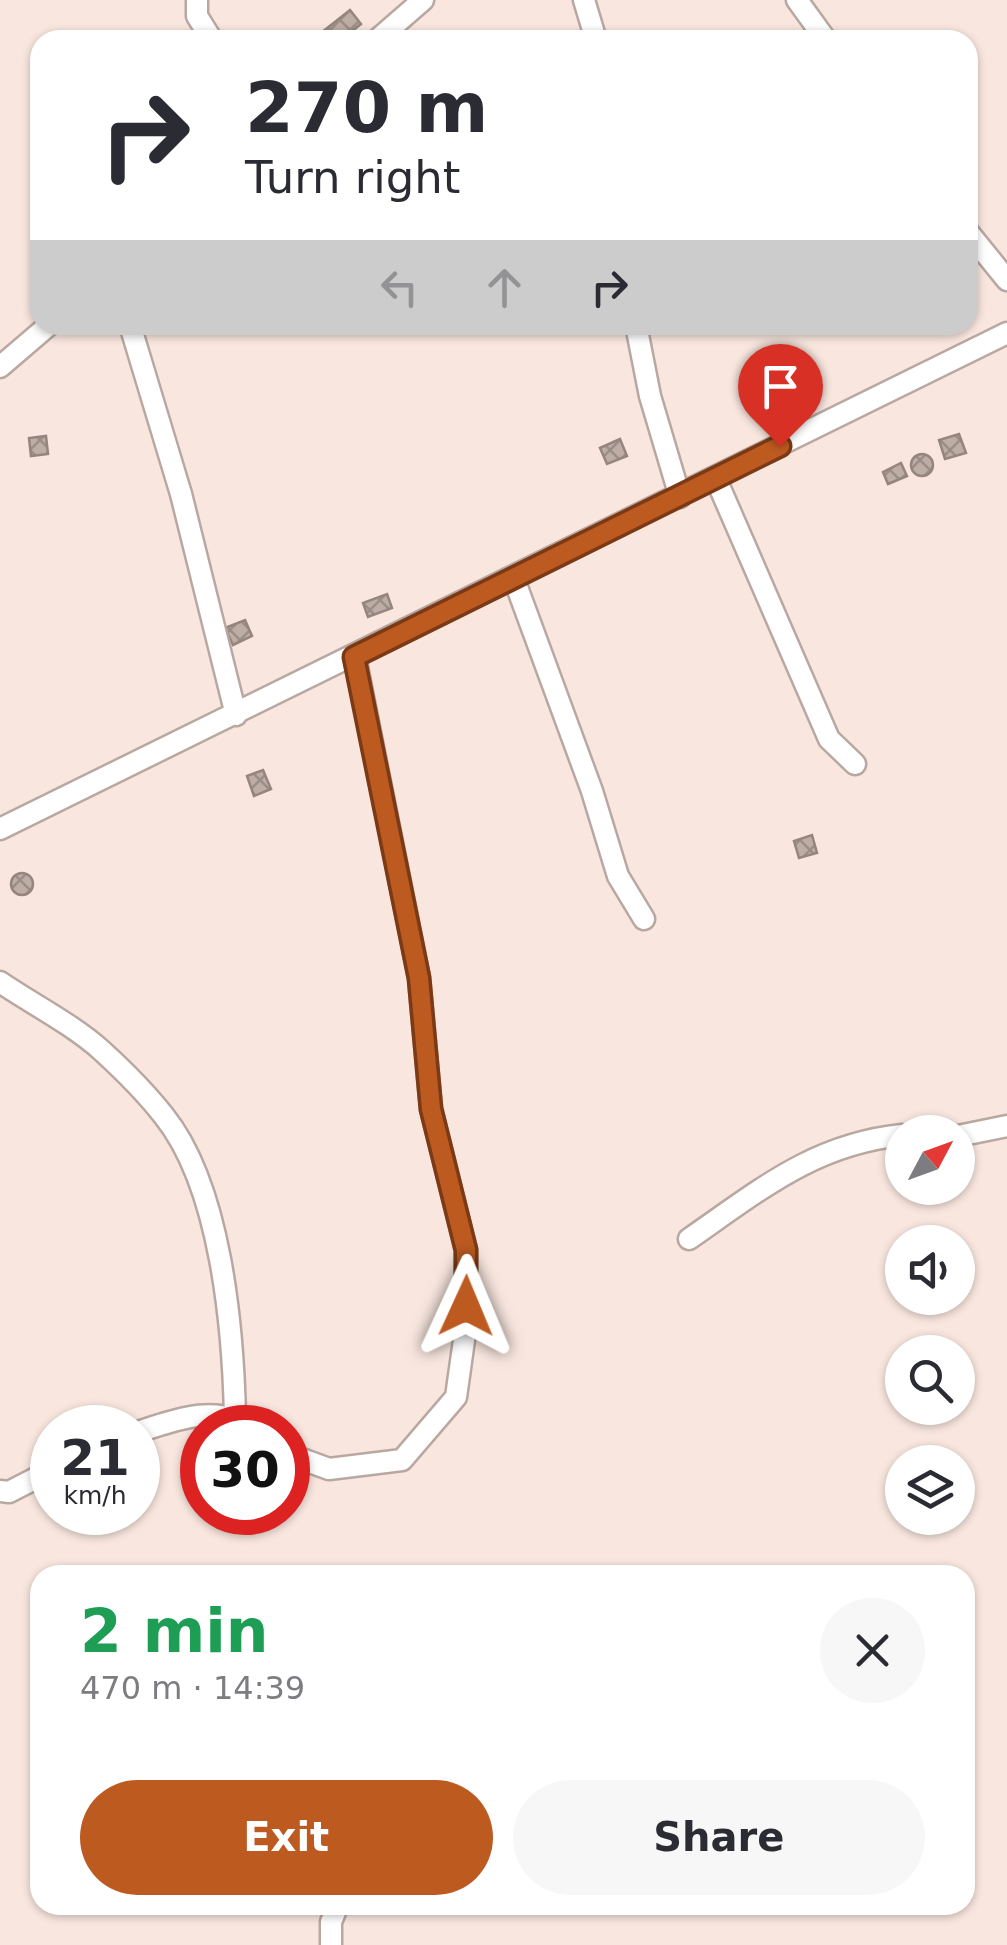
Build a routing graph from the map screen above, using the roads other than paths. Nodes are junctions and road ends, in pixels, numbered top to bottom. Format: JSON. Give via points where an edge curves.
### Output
{"nodes":[{"id":1,"x":196,"y":0,"type":"edge"},
{"id":2,"x":424,"y":0,"type":"edge"},
{"id":3,"x":584,"y":0,"type":"edge"},
{"id":4,"x":797,"y":0,"type":"edge"},
{"id":5,"x":206,"y":30,"type":"edge"},
{"id":6,"x":389,"y":30,"type":"edge"},
{"id":7,"x":593,"y":30,"type":"edge"},
{"id":8,"x":819,"y":30,"type":"edge"},
{"id":9,"x":978,"y":244,"type":"edge"},
{"id":10,"x":1007,"y":280,"type":"edge"},
{"id":11,"x":1007,"y":334,"type":"edge"},
{"id":12,"x":37,"y":335,"type":"edge"},
{"id":13,"x":133,"y":335,"type":"edge"},
{"id":14,"x":638,"y":335,"type":"edge"},
{"id":15,"x":0,"y":367,"type":"edge"},
{"id":16,"x":716,"y":479,"type":"junction"},
{"id":17,"x":680,"y":497,"type":"junction"},
{"id":18,"x":514,"y":579,"type":"junction"},
{"id":19,"x":354,"y":657,"type":"junction"},
{"id":20,"x":236,"y":714,"type":"junction"},
{"id":21,"x":854,"y":764,"type":"dead end"},
{"id":22,"x":0,"y":829,"type":"edge"},
{"id":23,"x":644,"y":920,"type":"dead end"},
{"id":24,"x":0,"y":982,"type":"edge"},
{"id":25,"x":1007,"y":1126,"type":"edge"},
{"id":26,"x":975,"y":1133,"type":"edge"},
{"id":27,"x":885,"y":1136,"type":"edge"},
{"id":28,"x":689,"y":1239,"type":"dead end"},
{"id":29,"x":241,"y":1405,"type":"edge"},
{"id":30,"x":310,"y":1462,"type":"edge"},
{"id":31,"x":30,"y":1481,"type":"edge"},
{"id":32,"x":0,"y":1492,"type":"edge"},
{"id":33,"x":333,"y":1915,"type":"edge"},
{"id":34,"x":331,"y":1945,"type":"edge"}],
"edges":[{"from":1,"to":5,"type":"street"},
{"from":2,"to":6,"type":"street"},
{"from":3,"to":7,"type":"street"},
{"from":4,"to":8,"type":"street"},
{"from":9,"to":10,"type":"street"},
{"from":11,"to":16,"type":"street"},
{"from":12,"to":15,"type":"street"},
{"from":13,"to":20,"type":"street"},
{"from":14,"to":17,"type":"street"},
{"from":16,"to":17,"type":"street"},
{"from":16,"to":21,"type":"street","via":[[822,723]]},
{"from":17,"to":18,"type":"street"},
{"from":18,"to":19,"type":"street"},
{"from":18,"to":23,"type":"street","via":[[618,876]]},
{"from":19,"to":20,"type":"street"},
{"from":19,"to":30,"type":"street","via":[[419,978],[431,1109],[466,1250],[465,1333],[456,1397],[402,1460],[329,1469]]},
{"from":20,"to":22,"type":"street"},
{"from":24,"to":29,"type":"street","via":[[99,1048],[166,1118],[192,1163],[221,1262]]},
{"from":25,"to":26,"type":"street"},
{"from":27,"to":28,"type":"street","via":[[811,1157]]},
{"from":31,"to":32,"type":"street"},
{"from":33,"to":34,"type":"street"}]}
